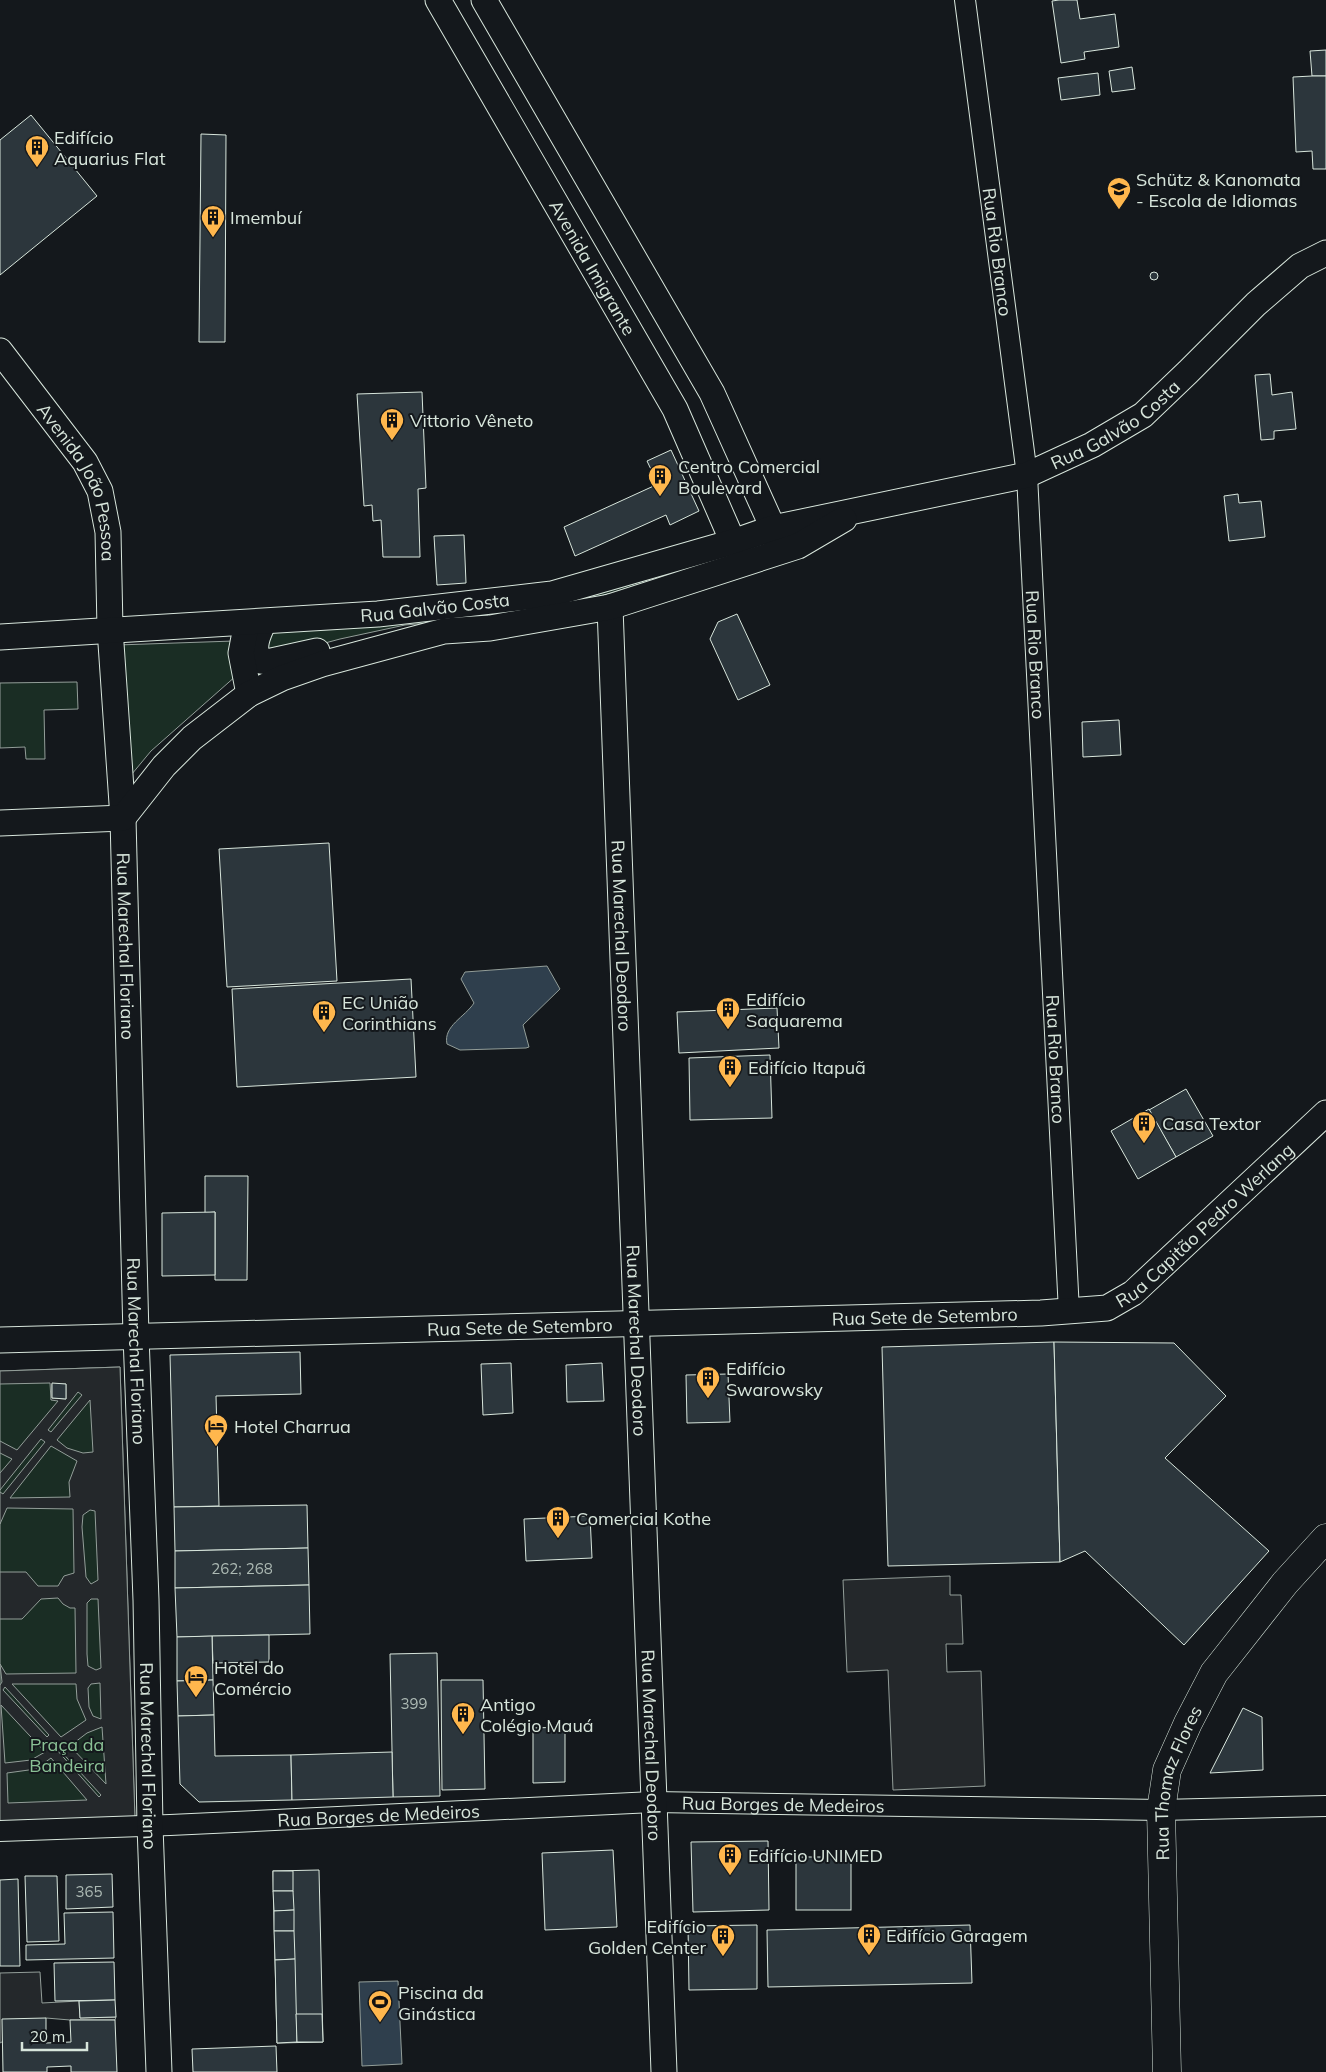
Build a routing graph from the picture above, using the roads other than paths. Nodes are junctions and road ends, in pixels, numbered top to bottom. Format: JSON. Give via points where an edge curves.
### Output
{"nodes":[{"id":1,"x":438,"y":0,"type":"edge"},
{"id":2,"x":484,"y":0,"type":"edge"},
{"id":3,"x":965,"y":0,"type":"edge"},
{"id":4,"x":1326,"y":253,"type":"edge"},
{"id":5,"x":0,"y":351,"type":"edge"},
{"id":6,"x":1027,"y":475,"type":"junction"},
{"id":7,"x":858,"y":509,"type":"junction"},
{"id":8,"x":773,"y":528,"type":"junction"},
{"id":9,"x":733,"y":542,"type":"junction"},
{"id":10,"x":773,"y":554,"type":"junction"},
{"id":11,"x":610,"y":607,"type":"junction"},
{"id":12,"x":256,"y":622,"type":"junction"},
{"id":13,"x":110,"y":629,"type":"junction"},
{"id":14,"x":444,"y":631,"type":"junction"},
{"id":15,"x":0,"y":637,"type":"edge"},
{"id":16,"x":249,"y":694,"type":"junction"},
{"id":17,"x":123,"y":818,"type":"junction"},
{"id":18,"x":0,"y":823,"type":"edge"},
{"id":19,"x":1326,"y":1112,"type":"edge"},
{"id":20,"x":1069,"y":1312,"type":"junction"},
{"id":21,"x":637,"y":1323,"type":"junction"},
{"id":22,"x":136,"y":1336,"type":"junction"},
{"id":23,"x":0,"y":1340,"type":"edge"},
{"id":24,"x":1326,"y":1538,"type":"edge"},
{"id":25,"x":653,"y":1802,"type":"junction"},
{"id":26,"x":1326,"y":1806,"type":"edge"},
{"id":27,"x":1160,"y":1810,"type":"junction"},
{"id":28,"x":150,"y":1826,"type":"junction"},
{"id":29,"x":0,"y":1831,"type":"edge"},
{"id":30,"x":159,"y":2072,"type":"edge"},
{"id":31,"x":664,"y":2072,"type":"edge"},
{"id":32,"x":1167,"y":2072,"type":"edge"}],
"edges":[{"from":1,"to":9,"type":"street","name":"Avenida Imigrante","via":[[676,409]]},
{"from":2,"to":8,"type":"street","via":[[712,393]]},
{"from":3,"to":6,"type":"street","name":"Rua Rio Branco"},
{"from":4,"to":6,"type":"street","name":"Rua Galvão Costa","via":[[1300,266],[1256,304],[1143,415],[1092,445]]},
{"from":5,"to":13,"type":"street","name":"Avenida João Pessoa","via":[[85,462],[100,491],[108,532]]},
{"from":6,"to":7,"type":"street","name":"Rua Galvão Costa"},
{"from":6,"to":20,"type":"street","name":"Rua Rio Branco"},
{"from":7,"to":8,"type":"street","name":"Rua Galvão Costa"},
{"from":7,"to":10,"type":"street","name":"Rua Galvão Costa","via":[[798,546]]},
{"from":8,"to":9,"type":"street","name":"Rua Galvão Costa"},
{"from":8,"to":10,"type":"street","via":[[778,550]]},
{"from":9,"to":12,"type":"street","name":"Rua Galvão Costa","via":[[552,594],[378,614]]},
{"from":10,"to":11,"type":"street","name":"Rua Galvão Costa"},
{"from":11,"to":14,"type":"street","name":"Rua Galvão Costa","via":[[490,628]]},
{"from":11,"to":21,"type":"street","name":"Rua Marechal Deodoro"},
{"from":12,"to":13,"type":"street","name":"Rua Galvão Costa"},
{"from":12,"to":14,"type":"street","via":[[257,657],[267,662],[404,633]]},
{"from":12,"to":16,"type":"street","via":[[242,643],[241,653]]},
{"from":13,"to":15,"type":"street","name":"Rua Galvão Costa"},
{"from":13,"to":17,"type":"street","name":"Rua Marechal Floriano"},
{"from":14,"to":16,"type":"street","name":"Rua Galvão Costa","via":[[322,664]]},
{"from":16,"to":17,"type":"street","name":"Rua Galvão Costa","via":[[215,719],[171,759]]},
{"from":17,"to":18,"type":"street"},
{"from":17,"to":22,"type":"street","name":"Rua Marechal Floriano"},
{"from":19,"to":20,"type":"street","name":"Rua Capitão Pedro Werlang","via":[[1133,1293],[1107,1308]]},
{"from":20,"to":21,"type":"street","name":"Rua Sete de Setembro"},
{"from":21,"to":22,"type":"street","name":"Rua Sete de Setembro"},
{"from":21,"to":25,"type":"street","name":"Rua Marechal Deodoro"},
{"from":22,"to":23,"type":"street","name":"Rua Sete de Setembro"},
{"from":22,"to":28,"type":"street","name":"Rua Marechal Floriano"},
{"from":24,"to":27,"type":"main road","name":"Rua Thomaz Flores","via":[[1285,1583],[1214,1673],[1167,1770]]},
{"from":25,"to":27,"type":"street","name":"Rua Borges de Medeiros"},
{"from":25,"to":28,"type":"street","name":"Rua Borges de Medeiros"},
{"from":25,"to":31,"type":"street","name":"Rua Marechal Deodoro"},
{"from":26,"to":27,"type":"street","name":"Rua Borges de Medeiros"},
{"from":27,"to":32,"type":"main road","name":"Rua Thomaz Flores"},
{"from":28,"to":29,"type":"street","name":"Rua Borges de Medeiros"},
{"from":28,"to":30,"type":"street","name":"Rua Marechal Floriano"}]}
